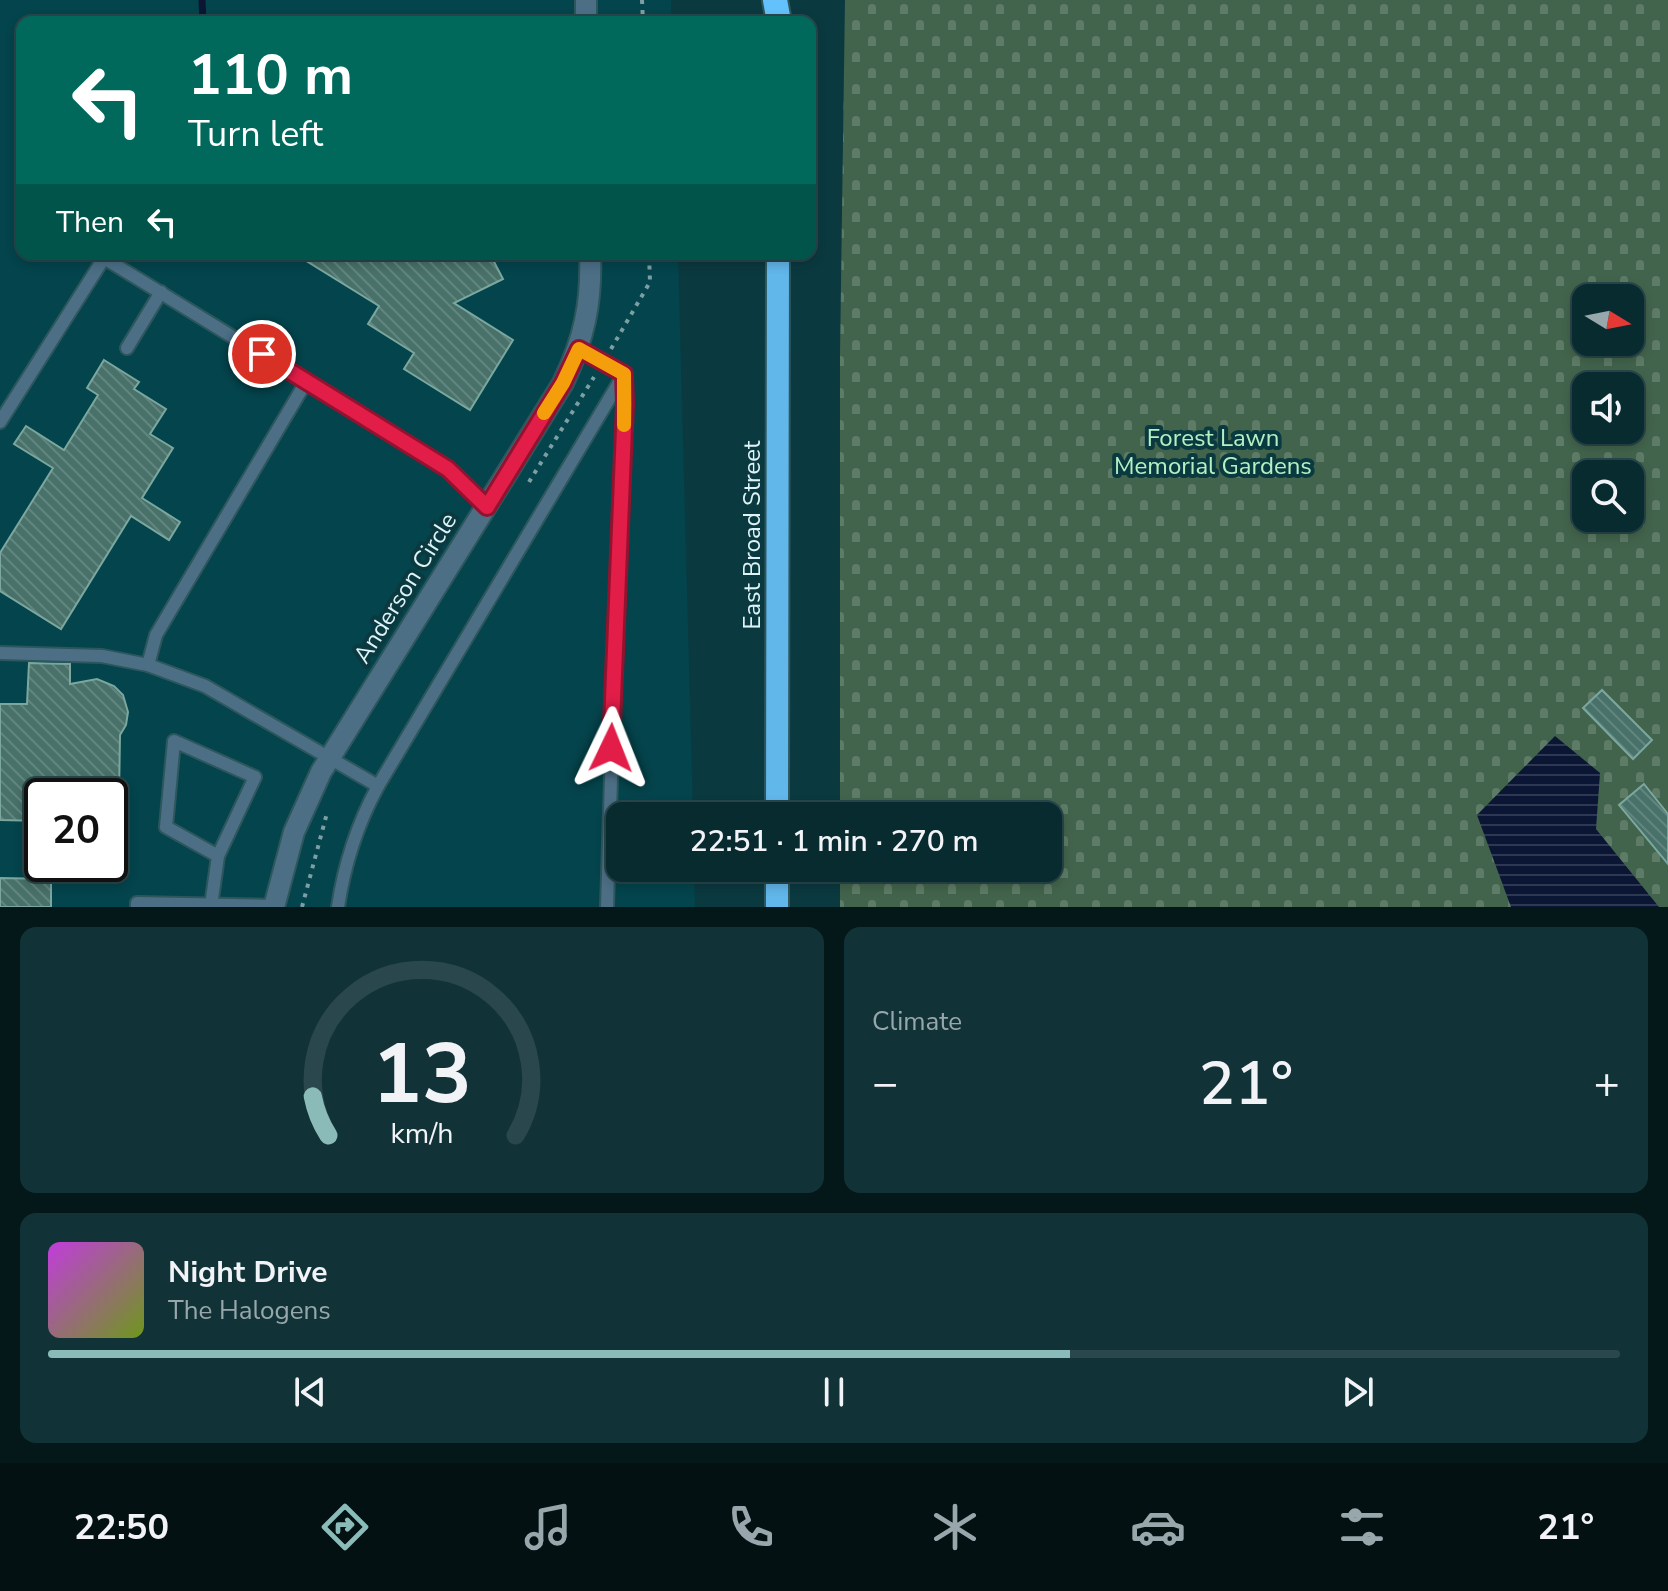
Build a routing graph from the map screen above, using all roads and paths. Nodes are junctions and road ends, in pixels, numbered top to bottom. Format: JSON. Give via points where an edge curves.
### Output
{"nodes":[{"id":1,"x":103,"y":260,"type":"edge"},
{"id":2,"x":107,"y":260,"type":"edge"},
{"id":3,"x":590,"y":260,"type":"edge"},
{"id":4,"x":649,"y":260,"type":"edge"},
{"id":5,"x":778,"y":260,"type":"edge"},
{"id":6,"x":161,"y":292,"type":"junction"},
{"id":7,"x":127,"y":348,"type":"dead end"},
{"id":8,"x":579,"y":349,"type":"junction"},
{"id":9,"x":604,"y":362,"type":"junction"},
{"id":10,"x":624,"y":374,"type":"junction"},
{"id":11,"x":306,"y":382,"type":"junction"},
{"id":12,"x":0,"y":422,"type":"edge"},
{"id":13,"x":528,"y":482,"type":"dead end"},
{"id":14,"x":487,"y":507,"type":"junction"},
{"id":15,"x":0,"y":653,"type":"edge"},
{"id":16,"x":148,"y":665,"type":"junction"},
{"id":17,"x":329,"y":759,"type":"junction"},
{"id":18,"x":378,"y":786,"type":"junction"},
{"id":19,"x":777,"y":802,"type":"edge"},
{"id":20,"x":327,"y":812,"type":"dead end"},
{"id":21,"x":218,"y":856,"type":"junction"},
{"id":22,"x":777,"y":882,"type":"edge"},
{"id":23,"x":137,"y":905,"type":"edge"},
{"id":24,"x":211,"y":906,"type":"edge"},
{"id":25,"x":274,"y":907,"type":"edge"},
{"id":26,"x":302,"y":907,"type":"edge"},
{"id":27,"x":338,"y":907,"type":"edge"},
{"id":28,"x":607,"y":907,"type":"edge"},
{"id":29,"x":777,"y":907,"type":"edge"}],
"edges":[{"from":1,"to":12,"type":"lane"},
{"from":2,"to":6,"type":"lane"},
{"from":3,"to":8,"type":"street","name":"Anderson Circle","via":[[589,304]]},
{"from":4,"to":9,"type":"path","via":[[650,282]]},
{"from":5,"to":19,"type":"highway","name":"East Broad Street"},
{"from":6,"to":7,"type":"lane"},
{"from":6,"to":11,"type":"lane"},
{"from":8,"to":9,"type":"lane"},
{"from":8,"to":14,"type":"street","name":"Anderson Circle"},
{"from":9,"to":10,"type":"lane"},
{"from":9,"to":13,"type":"path"},
{"from":10,"to":18,"type":"lane"},
{"from":10,"to":28,"type":"lane"},
{"from":11,"to":14,"type":"lane","via":[[448,469]]},
{"from":11,"to":16,"type":"lane","via":[[156,635]]},
{"from":14,"to":17,"type":"street","name":"Anderson Circle"},
{"from":15,"to":16,"type":"lane","via":[[102,656]]},
{"from":16,"to":17,"type":"lane","via":[[205,686]]},
{"from":17,"to":18,"type":"lane"},
{"from":17,"to":25,"type":"street","name":"Anderson Circle","via":[[294,832]]},
{"from":18,"to":27,"type":"lane","via":[[367,805]]},
{"from":20,"to":26,"type":"path"},
{"from":21,"to":21,"type":"lane","via":[[255,777],[174,741],[166,827]]},
{"from":21,"to":24,"type":"lane"},
{"from":22,"to":29,"type":"highway"},
{"from":23,"to":24,"type":"lane"},
{"from":24,"to":25,"type":"lane"}]}
